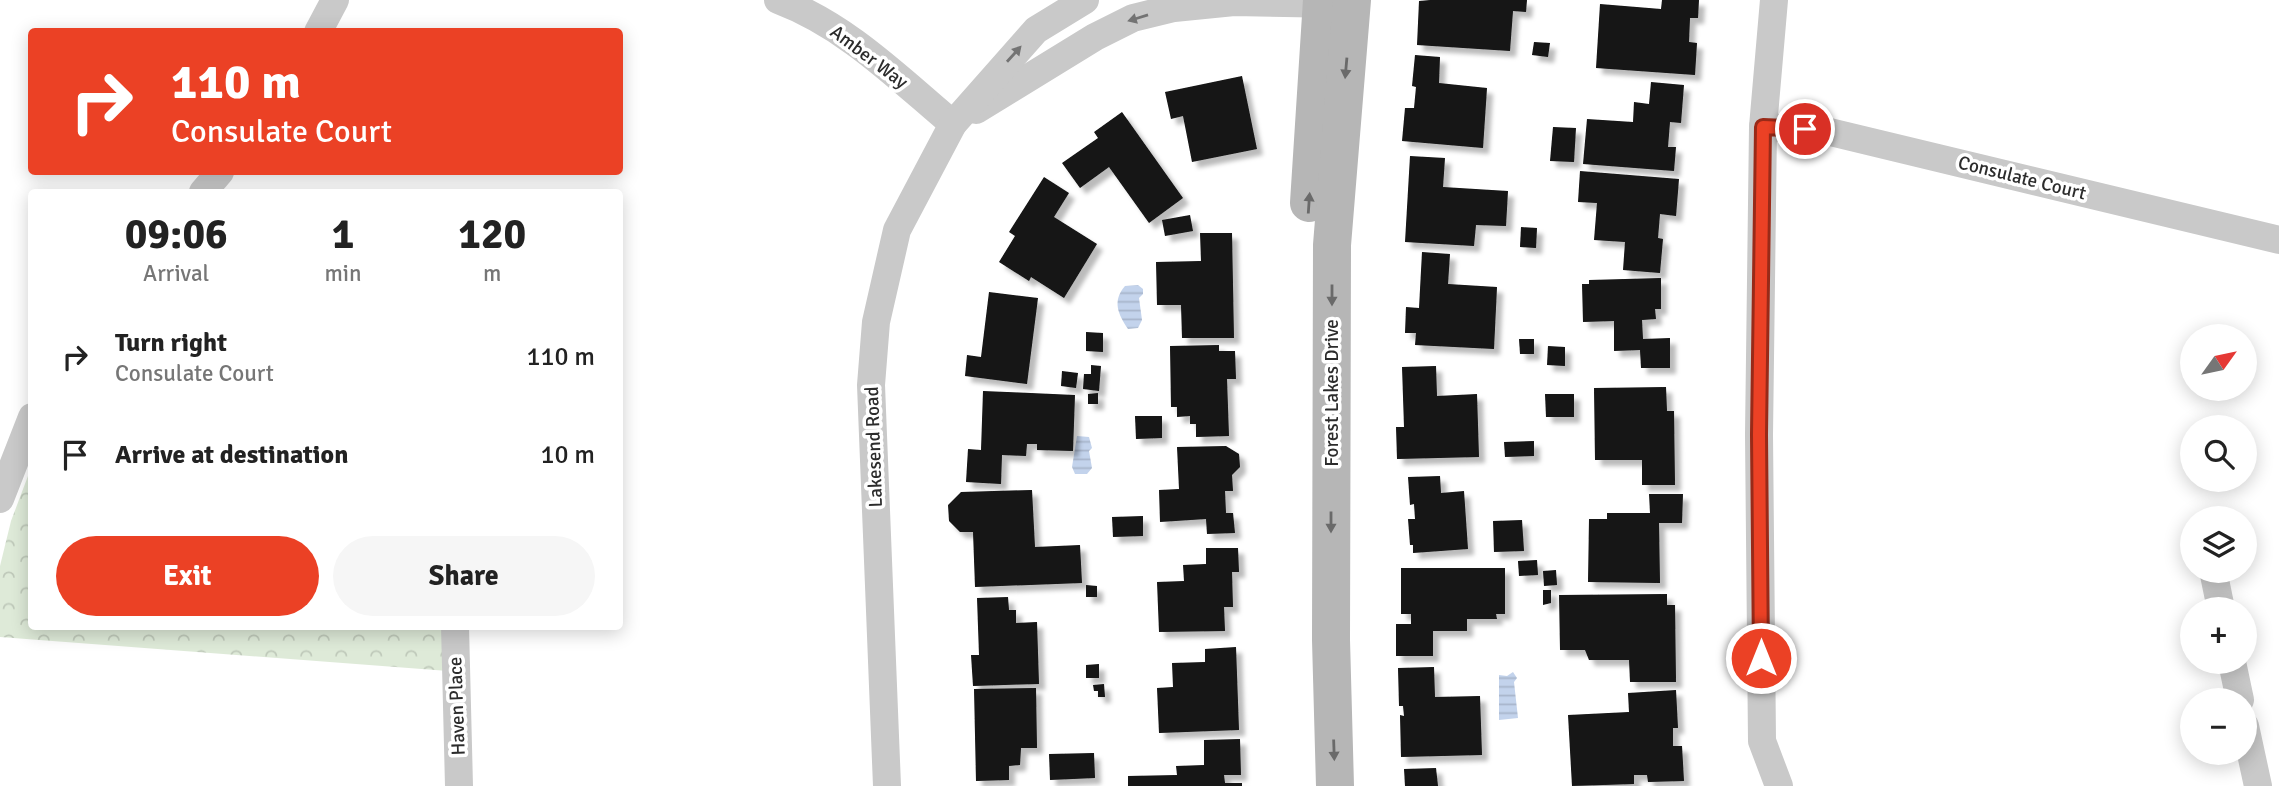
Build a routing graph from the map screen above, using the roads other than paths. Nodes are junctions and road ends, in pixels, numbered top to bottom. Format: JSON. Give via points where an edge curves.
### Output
{"nodes":[{"id":1,"x":335,"y":0,"type":"edge"},
{"id":2,"x":778,"y":0,"type":"edge"},
{"id":3,"x":1085,"y":0,"type":"edge"},
{"id":4,"x":1774,"y":0,"type":"edge"},
{"id":5,"x":1337,"y":2,"type":"edge"},
{"id":6,"x":320,"y":28,"type":"edge"},
{"id":7,"x":953,"y":124,"type":"junction"},
{"id":8,"x":1763,"y":127,"type":"junction"},
{"id":9,"x":217,"y":175,"type":"edge"},
{"id":10,"x":206,"y":189,"type":"edge"},
{"id":11,"x":2279,"y":240,"type":"edge"},
{"id":12,"x":28,"y":427,"type":"edge"},
{"id":13,"x":0,"y":499,"type":"edge"},
{"id":14,"x":455,"y":630,"type":"edge"},
{"id":15,"x":2253,"y":765,"type":"edge"},
{"id":16,"x":459,"y":786,"type":"edge"},
{"id":17,"x":887,"y":786,"type":"edge"},
{"id":18,"x":1309,"y":786,"type":"edge"},
{"id":19,"x":1335,"y":786,"type":"edge"},
{"id":20,"x":1779,"y":786,"type":"edge"},
{"id":21,"x":2258,"y":786,"type":"edge"}],
"edges":[{"from":1,"to":6,"type":"street"},
{"from":2,"to":7,"type":"street","name":"Amber Way","via":[[850,37]]},
{"from":7,"to":3,"type":"street","name":"Lakesend Road","one_way":true,"via":[[1036,30]]},
{"from":4,"to":8,"type":"street"},
{"from":5,"to":7,"type":"street","one_way":true,"via":[[1234,2],[1133,18]]},
{"from":18,"to":5,"type":"main road","name":"Forest Lakes Drive","one_way":true,"via":[[1307,243]]},
{"from":5,"to":19,"type":"main road","name":"Forest Lakes Drive","one_way":true,"via":[[1332,245]]},
{"from":7,"to":17,"type":"street","name":"Lakesend Road","via":[[897,230],[876,322],[871,385]]},
{"from":8,"to":11,"type":"street","name":"Consulate Court","via":[[1826,131]]},
{"from":8,"to":20,"type":"street","via":[[1762,741]]},
{"from":9,"to":10,"type":"street"},
{"from":12,"to":13,"type":"street"},
{"from":14,"to":16,"type":"street","name":"Haven Place"},
{"from":15,"to":21,"type":"street"}]}
